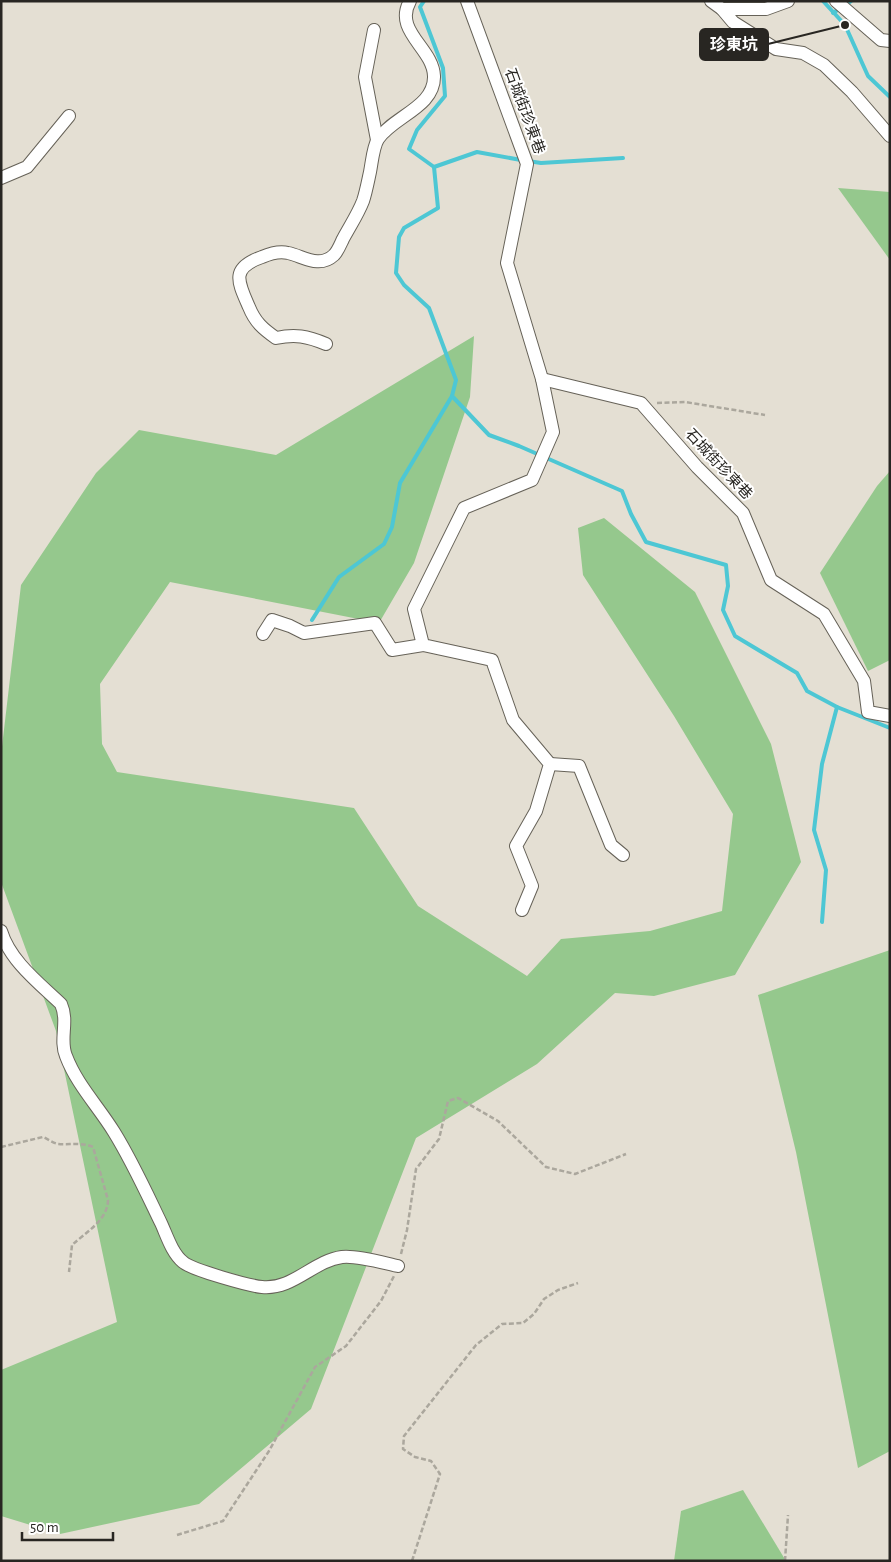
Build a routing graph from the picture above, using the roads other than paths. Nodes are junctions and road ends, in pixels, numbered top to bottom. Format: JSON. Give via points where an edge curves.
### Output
{"nodes":[{"id":1,"x":410,"y":1,"type":"edge"},
{"id":2,"x":467,"y":1,"type":"edge"},
{"id":3,"x":711,"y":1,"type":"edge"},
{"id":4,"x":788,"y":1,"type":"edge"},
{"id":5,"x":836,"y":1,"type":"edge"},
{"id":6,"x":722,"y":9,"type":"junction"},
{"id":7,"x":374,"y":30,"type":"dead end"},
{"id":8,"x":890,"y":42,"type":"edge"},
{"id":9,"x":69,"y":116,"type":"dead end"},
{"id":10,"x":890,"y":136,"type":"edge"},
{"id":11,"x":377,"y":140,"type":"junction"},
{"id":12,"x":1,"y":178,"type":"edge"},
{"id":13,"x":326,"y":344,"type":"dead end"},
{"id":14,"x":542,"y":379,"type":"junction"},
{"id":15,"x":263,"y":634,"type":"dead end"},
{"id":16,"x":423,"y":645,"type":"junction"},
{"id":17,"x":890,"y":716,"type":"edge"},
{"id":18,"x":550,"y":764,"type":"junction"},
{"id":19,"x":623,"y":854,"type":"dead end"},
{"id":20,"x":522,"y":910,"type":"dead end"},
{"id":21,"x":1,"y":931,"type":"edge"},
{"id":22,"x":398,"y":1266,"type":"road end"}],
"edges":[{"from":1,"to":11,"type":"street","via":[[404,18],[432,64],[432,90],[413,111],[391,125]]},
{"from":2,"to":14,"type":"street","name":"石城街珍東巷","via":[[527,164],[506,263]]},
{"from":3,"to":6,"type":"street"},
{"from":4,"to":6,"type":"street","via":[[766,9]]},
{"from":5,"to":8,"type":"street","via":[[881,40]]},
{"from":6,"to":10,"type":"street","via":[[733,22],[776,50],[803,53],[824,65]]},
{"from":7,"to":11,"type":"street","via":[[365,77]]},
{"from":9,"to":12,"type":"street","via":[[27,167]]},
{"from":11,"to":13,"type":"street","via":[[363,201],[335,255],[316,262],[286,252],[269,254],[245,264],[240,274],[239,284],[253,317],[262,329],[276,338],[294,335]]},
{"from":14,"to":16,"type":"street","name":"石城街珍東巷","via":[[553,432],[532,480],[464,508],[414,609]]},
{"from":14,"to":17,"type":"street","name":"石城街珍東巷","via":[[641,403],[743,514],[771,580],[824,614],[864,681],[868,712]]},
{"from":15,"to":16,"type":"street","via":[[272,620],[304,633],[375,623],[392,650]]},
{"from":16,"to":18,"type":"street","via":[[492,660],[513,720]]},
{"from":18,"to":19,"type":"street","via":[[580,766],[612,845]]},
{"from":18,"to":20,"type":"street","via":[[536,811],[516,846],[532,886]]},
{"from":21,"to":22,"type":"street","via":[[18,962],[61,1004],[66,1020],[63,1050],[70,1066],[132,1162],[174,1251],[186,1265],[268,1288],[289,1283],[324,1263],[343,1257]]}]}
